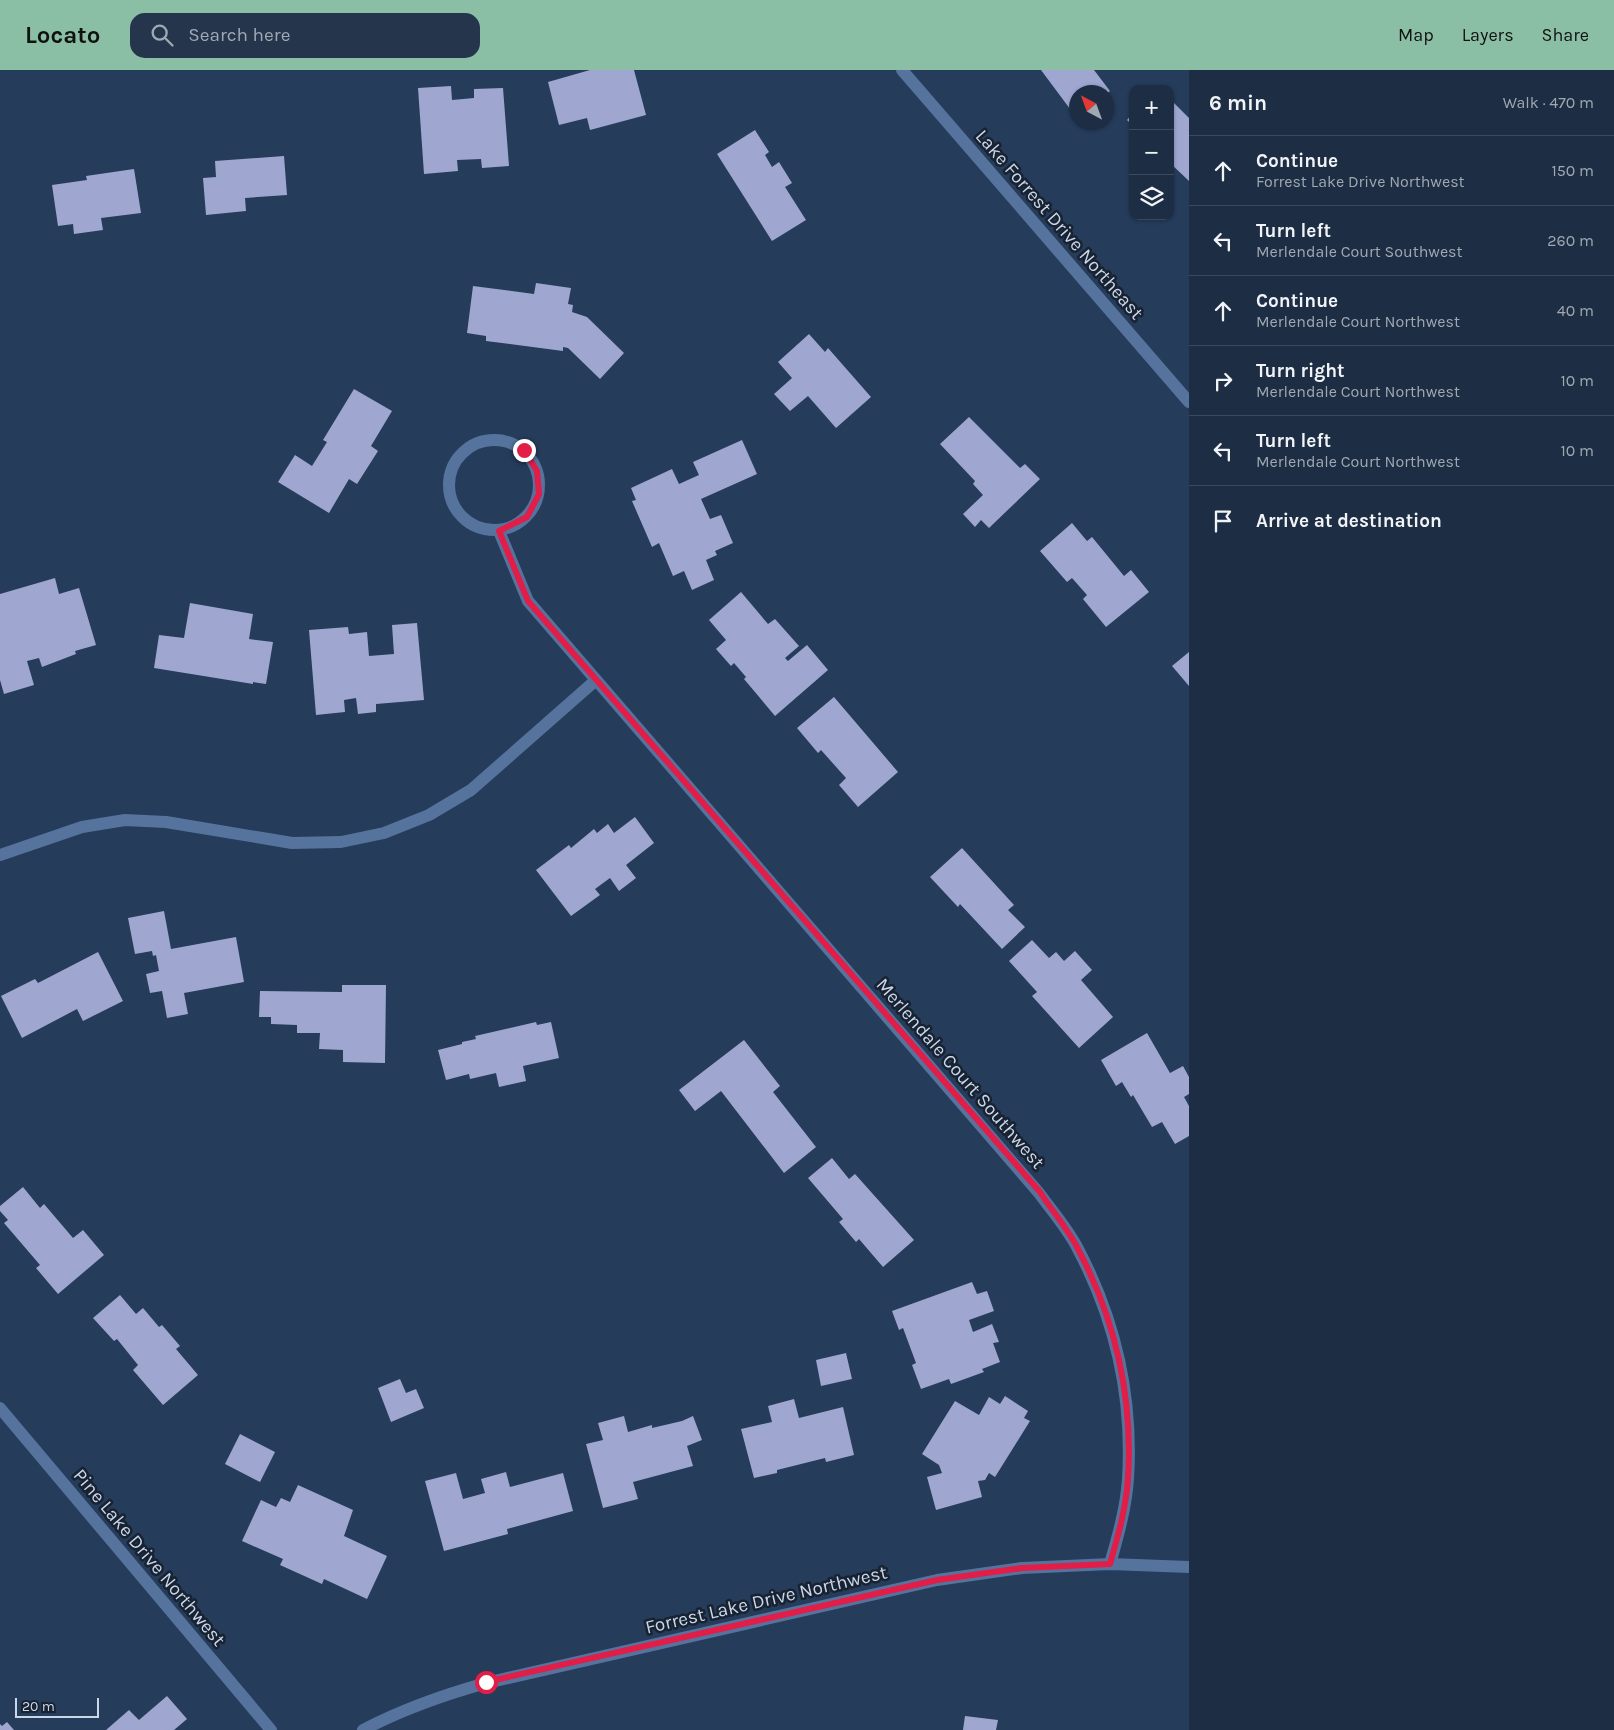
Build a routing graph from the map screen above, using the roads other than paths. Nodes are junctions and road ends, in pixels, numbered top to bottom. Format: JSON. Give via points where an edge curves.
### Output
{"nodes":[{"id":1,"x":902,"y":70,"type":"edge"},
{"id":2,"x":1189,"y":402,"type":"edge"},
{"id":3,"x":499,"y":531,"type":"junction"},
{"id":4,"x":596,"y":680,"type":"junction"},
{"id":5,"x":0,"y":855,"type":"edge"},
{"id":6,"x":0,"y":1408,"type":"edge"},
{"id":7,"x":1110,"y":1564,"type":"junction"},
{"id":8,"x":1189,"y":1567,"type":"edge"},
{"id":9,"x":271,"y":1730,"type":"edge"},
{"id":10,"x":363,"y":1730,"type":"edge"}],
"edges":[{"from":1,"to":2,"type":"street","name":"Lake Forrest Drive Northeast"},
{"from":3,"to":3,"type":"street","via":[[527,517],[539,494],[537,471],[524,450],[503,440],[478,442],[463,452],[450,473],[448,492],[457,513],[475,528]]},
{"from":3,"to":4,"type":"street","name":"Merlendale Court Southwest","via":[[528,601]]},
{"from":4,"to":5,"type":"street","via":[[471,790],[429,815],[384,833],[341,842],[292,843],[166,822],[126,820],[82,828]]},
{"from":4,"to":7,"type":"street","name":"Merlendale Court Southwest","via":[[1040,1192],[1078,1247],[1110,1321],[1128,1399],[1128,1479],[1123,1519]]},
{"from":6,"to":9,"type":"street","name":"Pine Lake Drive Northwest"},
{"from":7,"to":8,"type":"street","name":"Forrest Lake Drive Northwest"},
{"from":7,"to":10,"type":"street","name":"Forrest Lake Drive Northwest","via":[[1022,1568],[937,1580],[486,1682],[436,1698]]}]}
